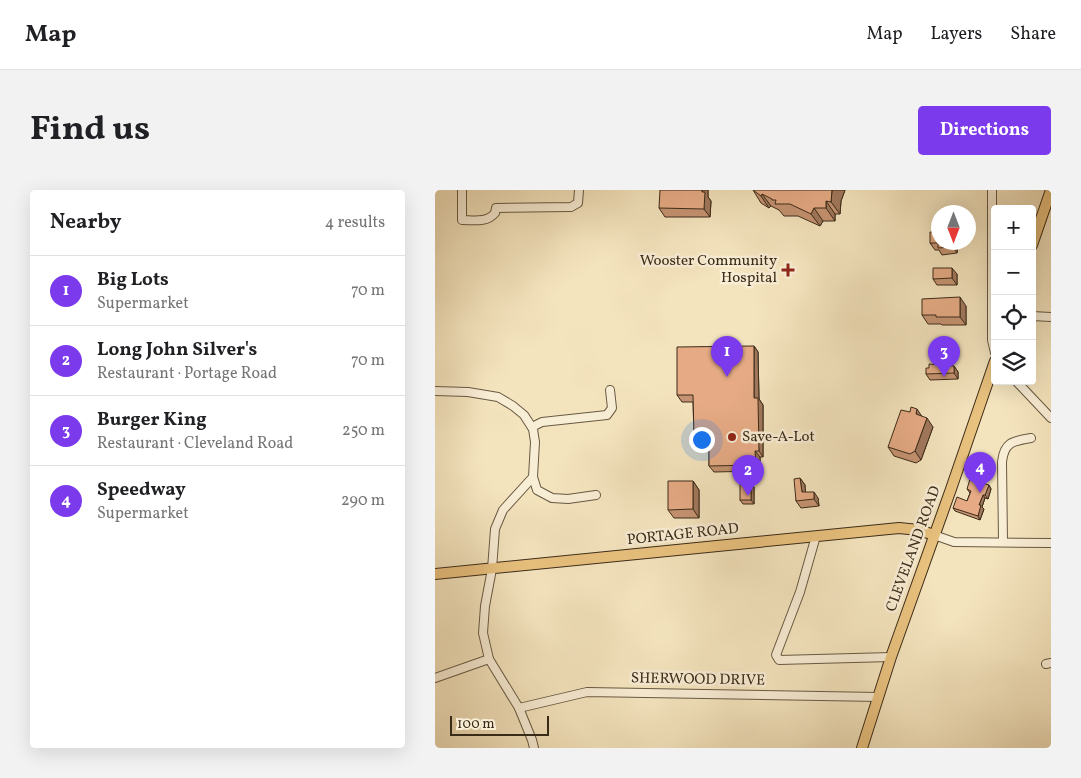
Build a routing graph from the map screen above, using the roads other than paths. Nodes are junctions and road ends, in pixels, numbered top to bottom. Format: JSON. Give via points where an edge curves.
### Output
{"nodes":[{"id":1,"x":462,"y":190,"type":"edge"},
{"id":2,"x":579,"y":190,"type":"edge"},
{"id":3,"x":992,"y":190,"type":"edge"},
{"id":4,"x":1051,"y":190,"type":"edge"},
{"id":5,"x":1036,"y":233,"type":"edge"},
{"id":6,"x":1036,"y":316,"type":"edge"},
{"id":7,"x":1051,"y":316,"type":"edge"},
{"id":8,"x":992,"y":340,"type":"edge"},
{"id":9,"x":991,"y":373,"type":"edge"},
{"id":10,"x":1020,"y":385,"type":"edge"},
{"id":11,"x":610,"y":390,"type":"dead end"},
{"id":12,"x":435,"y":391,"type":"edge"},
{"id":13,"x":1050,"y":415,"type":"edge"},
{"id":14,"x":532,"y":427,"type":"junction"},
{"id":15,"x":1031,"y":438,"type":"dead end"},
{"id":16,"x":533,"y":477,"type":"junction"},
{"id":17,"x":596,"y":494,"type":"dead end"},
{"id":18,"x":934,"y":535,"type":"junction"},
{"id":19,"x":816,"y":536,"type":"junction"},
{"id":20,"x":1003,"y":542,"type":"junction"},
{"id":21,"x":1051,"y":543,"type":"edge"},
{"id":22,"x":492,"y":569,"type":"junction"},
{"id":23,"x":435,"y":574,"type":"edge"},
{"id":24,"x":891,"y":657,"type":"junction"},
{"id":25,"x":489,"y":659,"type":"junction"},
{"id":26,"x":435,"y":678,"type":"edge"},
{"id":27,"x":879,"y":697,"type":"junction"},
{"id":28,"x":519,"y":708,"type":"junction"},
{"id":29,"x":534,"y":748,"type":"edge"},
{"id":30,"x":862,"y":748,"type":"edge"}],
"edges":[{"from":1,"to":2,"type":"street","via":[[462,220],[489,219],[496,208],[571,207],[578,203]]},
{"from":3,"to":8,"type":"street"},
{"from":4,"to":5,"type":"main road"},
{"from":6,"to":7,"type":"street"},
{"from":9,"to":18,"type":"main road","name":"CLEVELAND ROAD"},
{"from":10,"to":13,"type":"street"},
{"from":11,"to":14,"type":"street","via":[[612,408],[607,415],[542,422]]},
{"from":12,"to":14,"type":"street","via":[[498,397],[513,406]]},
{"from":14,"to":16,"type":"street","via":[[535,442]]},
{"from":15,"to":20,"type":"street","via":[[1012,442],[1004,448]]},
{"from":16,"to":17,"type":"street","via":[[537,490],[552,498],[568,500]]},
{"from":16,"to":22,"type":"street","via":[[498,520]]},
{"from":18,"to":19,"type":"main road","name":"PORTAGE ROAD","via":[[899,528]]},
{"from":18,"to":20,"type":"street","via":[[954,542]]},
{"from":18,"to":24,"type":"main road","name":"CLEVELAND ROAD"},
{"from":19,"to":22,"type":"main road","name":"PORTAGE ROAD"},
{"from":19,"to":24,"type":"street","via":[[776,655],[779,660]]},
{"from":20,"to":21,"type":"street"},
{"from":22,"to":23,"type":"main road","name":"PORTAGE ROAD"},
{"from":22,"to":25,"type":"street","via":[[483,623]]},
{"from":24,"to":27,"type":"main road","name":"CLEVELAND ROAD"},
{"from":25,"to":26,"type":"street"},
{"from":25,"to":28,"type":"street"},
{"from":27,"to":28,"type":"street","name":"SHERWOOD DRIVE","via":[[587,692]]},
{"from":27,"to":30,"type":"main road","name":"CLEVELAND ROAD"},
{"from":28,"to":29,"type":"street"}]}
